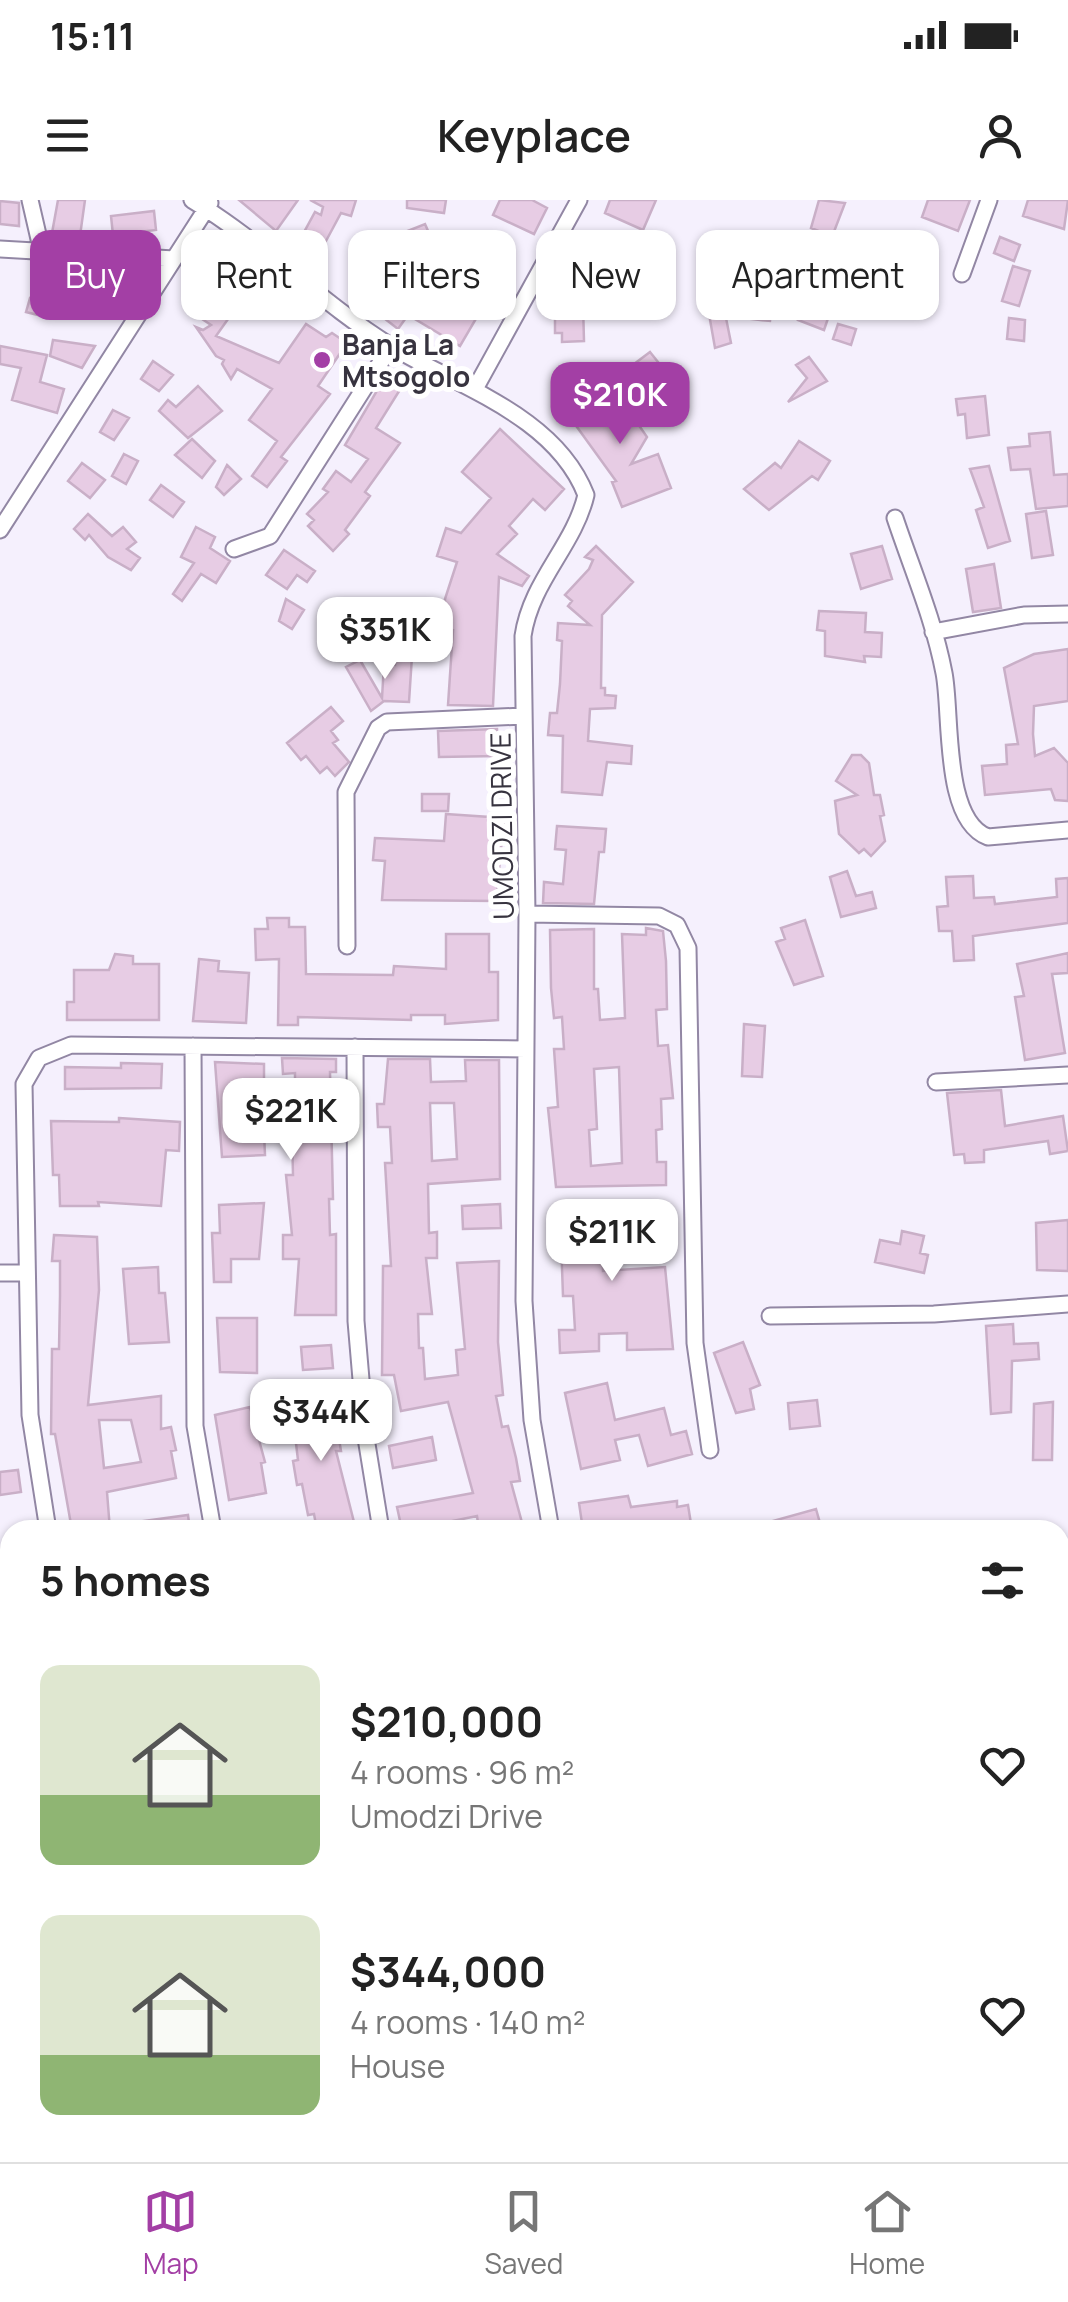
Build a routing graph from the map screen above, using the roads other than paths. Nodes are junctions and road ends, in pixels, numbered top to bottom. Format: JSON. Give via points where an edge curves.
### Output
{"nodes":[{"id":1,"x":30,"y":200,"type":"edge"},
{"id":2,"x":579,"y":200,"type":"edge"},
{"id":3,"x":988,"y":200,"type":"edge"},
{"id":4,"x":204,"y":203,"type":"edge"},
{"id":5,"x":37,"y":230,"type":"edge"},
{"id":6,"x":0,"y":249,"type":"edge"},
{"id":7,"x":30,"y":251,"type":"edge"},
{"id":8,"x":161,"y":258,"type":"edge"},
{"id":9,"x":174,"y":259,"type":"junction"},
{"id":10,"x":962,"y":274,"type":"dead end"},
{"id":11,"x":391,"y":346,"type":"junction"},
{"id":12,"x":476,"y":390,"type":"junction"},
{"id":13,"x":896,"y":518,"type":"dead end"},
{"id":14,"x":0,"y":530,"type":"edge"},
{"id":15,"x":234,"y":549,"type":"dead end"},
{"id":16,"x":1068,"y":614,"type":"edge"},
{"id":17,"x":933,"y":632,"type":"junction"},
{"id":18,"x":524,"y":716,"type":"junction"},
{"id":19,"x":1068,"y":830,"type":"edge"},
{"id":20,"x":528,"y":914,"type":"junction"},
{"id":21,"x":347,"y":946,"type":"dead end"},
{"id":22,"x":193,"y":1046,"type":"junction"},
{"id":23,"x":355,"y":1046,"type":"junction"},
{"id":24,"x":526,"y":1049,"type":"junction"},
{"id":25,"x":1068,"y":1075,"type":"edge"},
{"id":26,"x":936,"y":1082,"type":"dead end"},
{"id":27,"x":0,"y":1273,"type":"edge"},
{"id":28,"x":27,"y":1273,"type":"junction"},
{"id":29,"x":1068,"y":1304,"type":"edge"},
{"id":30,"x":770,"y":1316,"type":"dead end"},
{"id":31,"x":710,"y":1450,"type":"dead end"},
{"id":32,"x":46,"y":1520,"type":"edge"},
{"id":33,"x":210,"y":1520,"type":"edge"},
{"id":34,"x":379,"y":1520,"type":"edge"},
{"id":35,"x":549,"y":1520,"type":"edge"}],
"edges":[{"from":1,"to":5,"type":"street"},
{"from":2,"to":12,"type":"street"},
{"from":3,"to":10,"type":"street"},
{"from":4,"to":9,"type":"street"},
{"from":4,"to":11,"type":"street","name":"UMODZI DRIVE"},
{"from":6,"to":7,"type":"street"},
{"from":8,"to":9,"type":"street"},
{"from":9,"to":14,"type":"street"},
{"from":11,"to":12,"type":"street","name":"UMODZI DRIVE"},
{"from":11,"to":15,"type":"street","via":[[270,536]]},
{"from":12,"to":18,"type":"street","name":"UMODZI DRIVE","via":[[566,461],[586,494],[582,514],[526,616]]},
{"from":13,"to":17,"type":"street"},
{"from":16,"to":17,"type":"street","via":[[1024,614]]},
{"from":17,"to":19,"type":"street","via":[[956,784],[974,829],[988,837]]},
{"from":18,"to":20,"type":"street","name":"UMODZI DRIVE"},
{"from":18,"to":21,"type":"street","via":[[387,722],[378,728],[346,792]]},
{"from":20,"to":24,"type":"street","name":"UMODZI DRIVE"},
{"from":20,"to":31,"type":"street","via":[[659,916],[677,926],[688,948],[695,1343]]},
{"from":22,"to":23,"type":"street"},
{"from":22,"to":28,"type":"street","via":[[71,1045],[51,1050],[30,1069],[24,1084]]},
{"from":22,"to":33,"type":"street","via":[[195,1426]]},
{"from":23,"to":24,"type":"street"},
{"from":23,"to":34,"type":"street","via":[[356,1321]]},
{"from":24,"to":35,"type":"street","name":"UMODZI DRIVE","via":[[524,1321]]},
{"from":25,"to":26,"type":"street"},
{"from":27,"to":28,"type":"street"},
{"from":28,"to":32,"type":"street","via":[[30,1415]]},
{"from":29,"to":30,"type":"street"}]}
